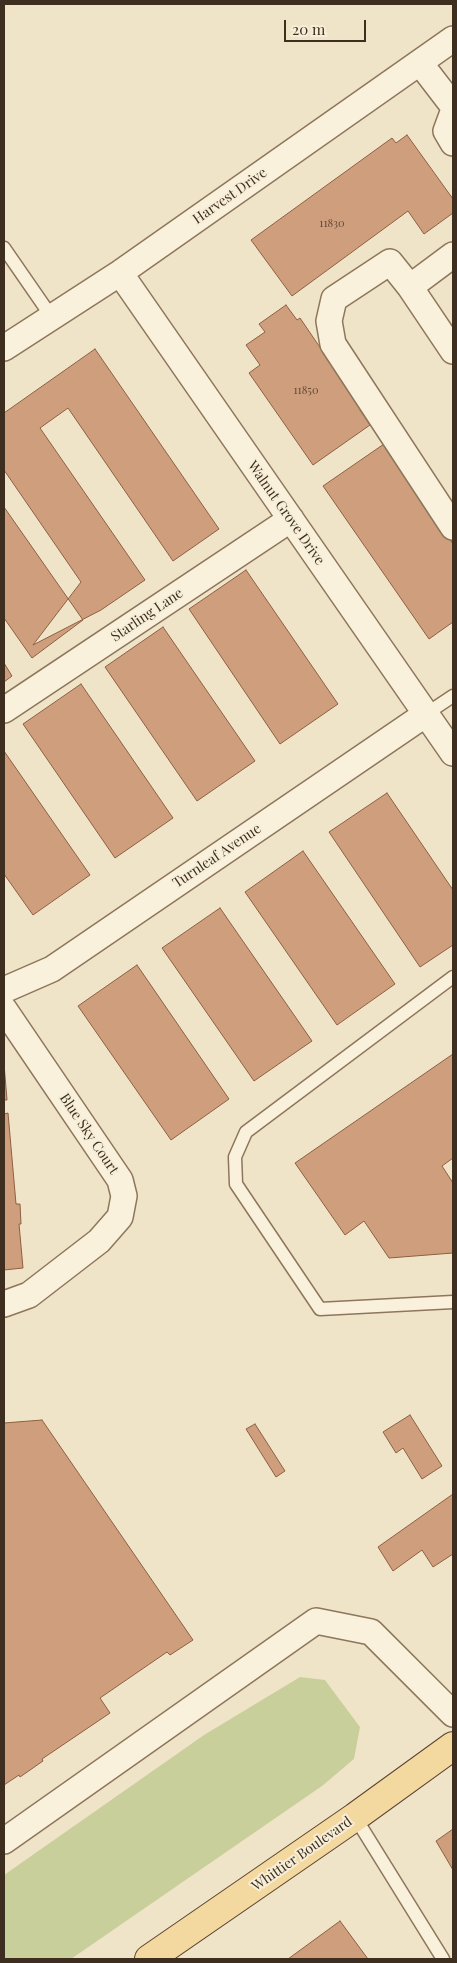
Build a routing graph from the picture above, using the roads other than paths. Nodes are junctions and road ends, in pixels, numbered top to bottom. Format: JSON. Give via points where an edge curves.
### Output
{"nodes":[{"id":1,"x":453,"y":39,"type":"edge"},
{"id":2,"x":420,"y":63,"type":"junction"},
{"id":3,"x":453,"y":106,"type":"edge"},
{"id":4,"x":453,"y":112,"type":"edge"},
{"id":5,"x":453,"y":142,"type":"edge"},
{"id":6,"x":4,"y":248,"type":"edge"},
{"id":7,"x":453,"y":255,"type":"edge"},
{"id":8,"x":120,"y":272,"type":"junction"},
{"id":9,"x":410,"y":287,"type":"junction"},
{"id":10,"x":51,"y":316,"type":"junction"},
{"id":11,"x":4,"y":348,"type":"edge"},
{"id":12,"x":453,"y":351,"type":"edge"},
{"id":13,"x":291,"y":519,"type":"junction"},
{"id":14,"x":453,"y":527,"type":"edge"},
{"id":15,"x":453,"y":696,"type":"edge"},
{"id":16,"x":4,"y":710,"type":"edge"},
{"id":17,"x":426,"y":714,"type":"junction"},
{"id":18,"x":453,"y":753,"type":"edge"},
{"id":19,"x":453,"y":977,"type":"edge"},
{"id":20,"x":6,"y":991,"type":"edge"},
{"id":21,"x":453,"y":1302,"type":"edge"},
{"id":22,"x":4,"y":1304,"type":"edge"},
{"id":23,"x":453,"y":1714,"type":"edge"},
{"id":24,"x":453,"y":1746,"type":"edge"},
{"id":25,"x":355,"y":1817,"type":"junction"},
{"id":26,"x":4,"y":1841,"type":"edge"},
{"id":27,"x":149,"y":1959,"type":"edge"},
{"id":28,"x":443,"y":1959,"type":"edge"}],
"edges":[{"from":1,"to":2,"type":"street","name":"Harvest Drive"},
{"from":2,"to":3,"type":"street"},
{"from":2,"to":8,"type":"street","name":"Harvest Drive"},
{"from":4,"to":5,"type":"street","via":[[446,131]]},
{"from":6,"to":10,"type":"lane"},
{"from":7,"to":9,"type":"street"},
{"from":8,"to":10,"type":"street","name":"Harvest Drive"},
{"from":8,"to":13,"type":"street","name":"Walnut Grove Drive"},
{"from":9,"to":12,"type":"street"},
{"from":9,"to":14,"type":"street","via":[[390,262],[334,299],[328,321],[333,344]]},
{"from":10,"to":11,"type":"street","name":"Harvest Drive"},
{"from":13,"to":16,"type":"street","name":"Starling Lane"},
{"from":13,"to":17,"type":"street","name":"Walnut Grove Drive"},
{"from":15,"to":17,"type":"lane"},
{"from":17,"to":18,"type":"street","name":"Walnut Grove Drive"},
{"from":17,"to":20,"type":"street","name":"Turnleaf Avenue","via":[[52,969]]},
{"from":19,"to":21,"type":"lane","via":[[246,1132],[235,1157],[236,1184],[320,1309]]},
{"from":20,"to":22,"type":"street","name":"Blue Sky Court","via":[[120,1180],[124,1196],[120,1217],[99,1241],[30,1295]]},
{"from":23,"to":26,"type":"street","via":[[371,1632],[316,1621]]},
{"from":24,"to":25,"type":"main road","name":"Whittier Boulevard"},
{"from":25,"to":27,"type":"main road","name":"Whittier Boulevard"},
{"from":25,"to":28,"type":"lane"}]}
